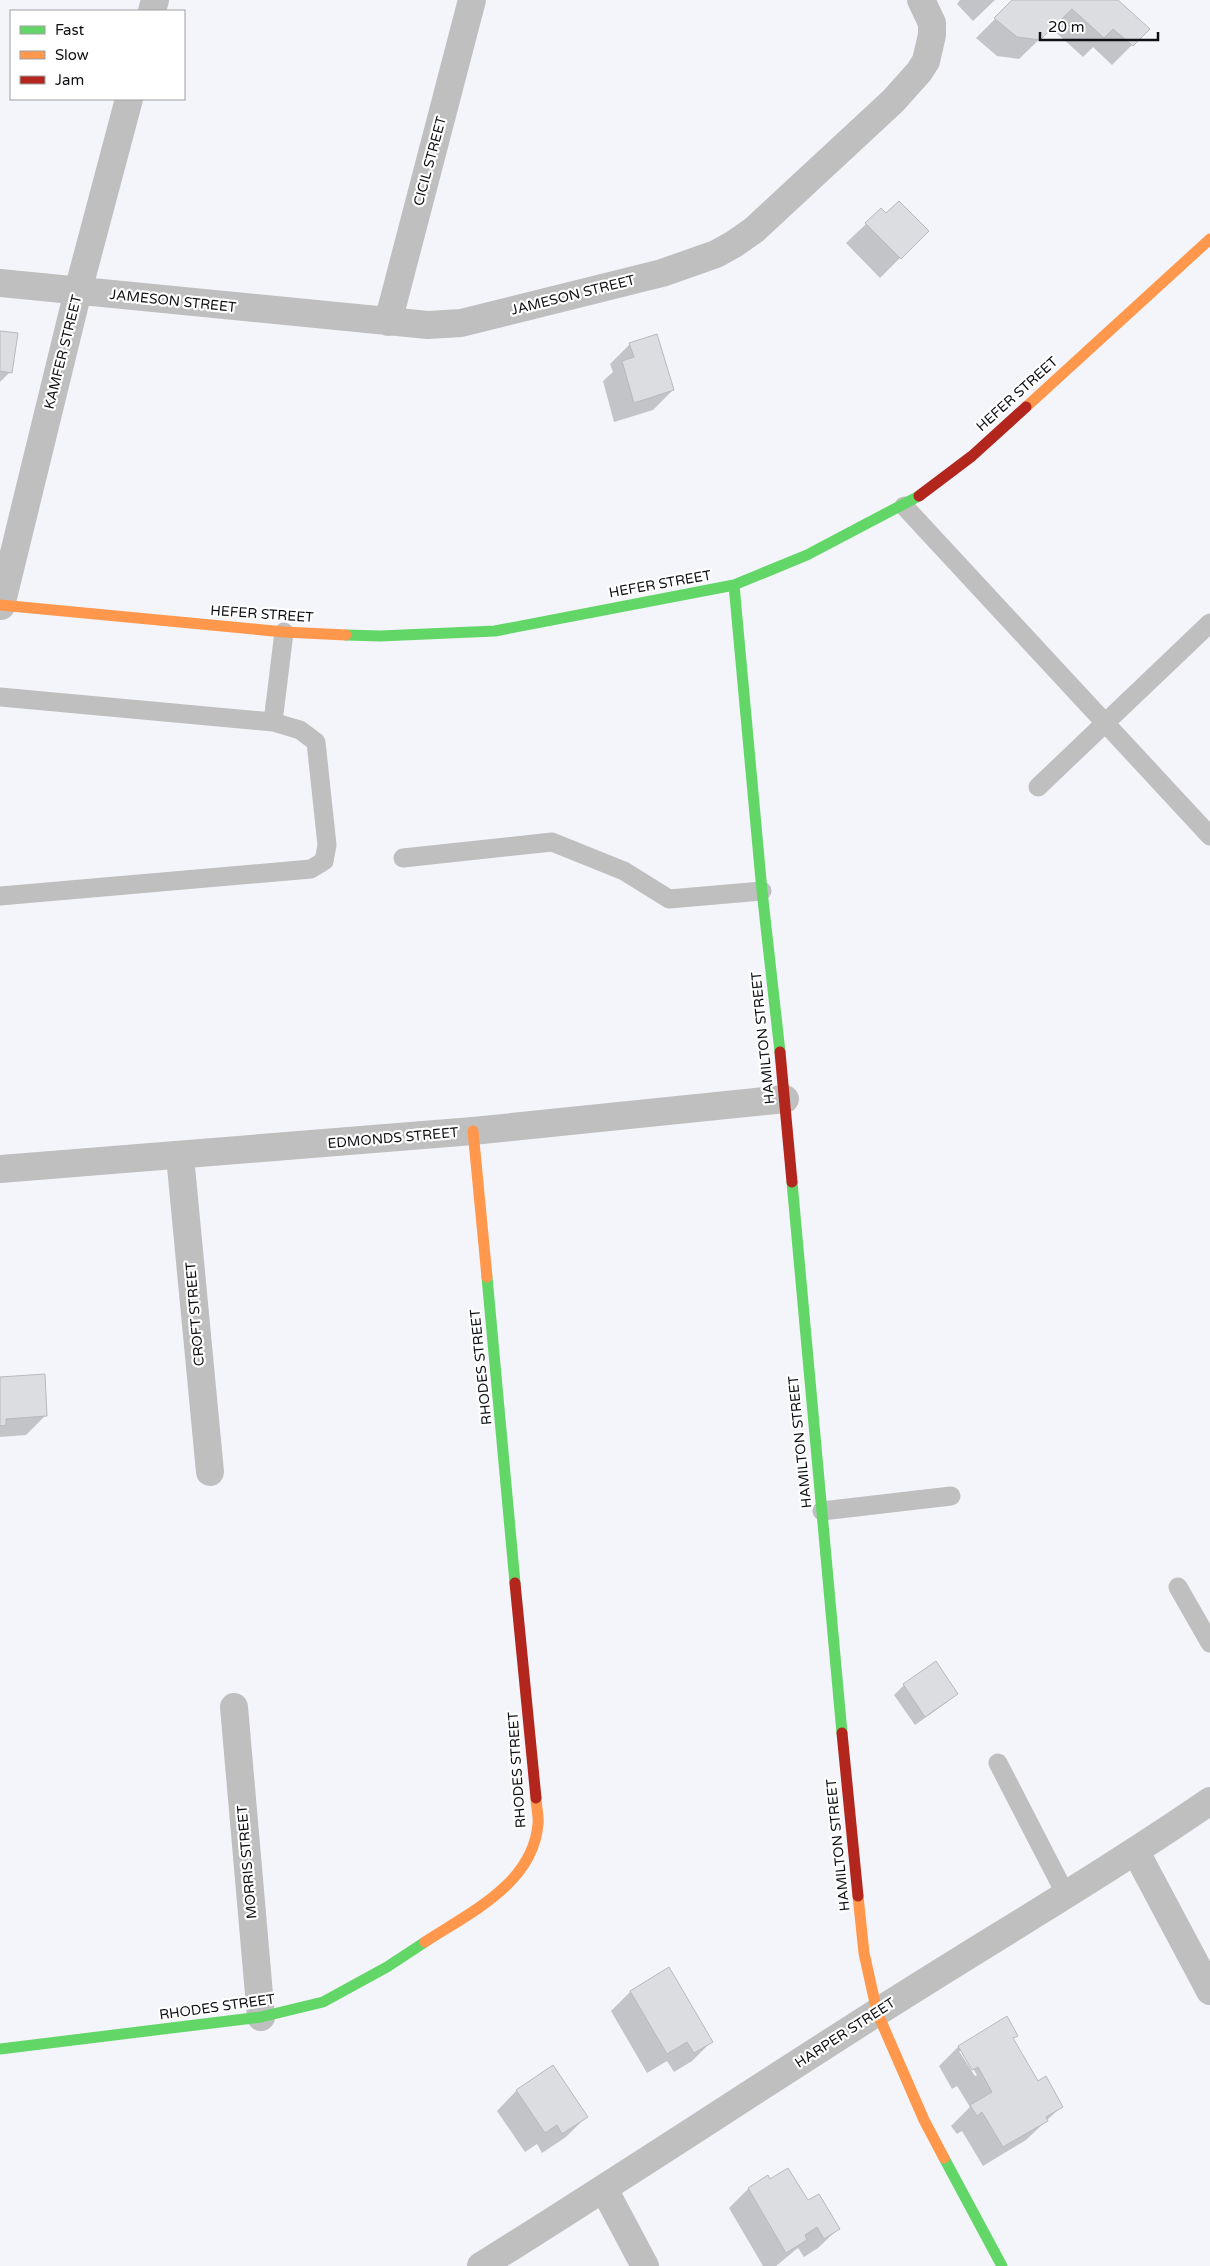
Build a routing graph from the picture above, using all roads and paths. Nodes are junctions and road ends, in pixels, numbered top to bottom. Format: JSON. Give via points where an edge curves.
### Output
{"nodes":[{"id":1,"x":472,"y":0,"type":"edge"},
{"id":2,"x":921,"y":0,"type":"edge"},
{"id":3,"x":129,"y":100,"type":"edge"},
{"id":4,"x":1210,"y":239,"type":"edge"},
{"id":5,"x":0,"y":283,"type":"edge"},
{"id":6,"x":78,"y":291,"type":"junction"},
{"id":7,"x":388,"y":322,"type":"junction"},
{"id":8,"x":904,"y":506,"type":"junction"},
{"id":9,"x":734,"y":585,"type":"junction"},
{"id":10,"x":1,"y":606,"type":"edge"},
{"id":11,"x":1210,"y":623,"type":"edge"},
{"id":12,"x":284,"y":632,"type":"junction"},
{"id":13,"x":0,"y":697,"type":"edge"},
{"id":14,"x":273,"y":722,"type":"junction"},
{"id":15,"x":1105,"y":725,"type":"junction"},
{"id":16,"x":1038,"y":787,"type":"dead end"},
{"id":17,"x":1210,"y":836,"type":"edge"},
{"id":18,"x":403,"y":858,"type":"dead end"},
{"id":19,"x":762,"y":891,"type":"junction"},
{"id":20,"x":0,"y":896,"type":"edge"},
{"id":21,"x":785,"y":1099,"type":"junction"},
{"id":22,"x":473,"y":1131,"type":"junction"},
{"id":23,"x":180,"y":1156,"type":"junction"},
{"id":24,"x":0,"y":1169,"type":"edge"},
{"id":25,"x":210,"y":1472,"type":"dead end"},
{"id":26,"x":951,"y":1496,"type":"dead end"},
{"id":27,"x":822,"y":1511,"type":"junction"},
{"id":28,"x":1178,"y":1587,"type":"dead end"},
{"id":29,"x":1210,"y":1643,"type":"edge"},
{"id":30,"x":234,"y":1707,"type":"dead end"},
{"id":31,"x":998,"y":1763,"type":"dead end"},
{"id":32,"x":1210,"y":1801,"type":"edge"},
{"id":33,"x":1136,"y":1852,"type":"junction"},
{"id":34,"x":1066,"y":1895,"type":"junction"},
{"id":35,"x":1210,"y":1991,"type":"edge"},
{"id":36,"x":877,"y":2012,"type":"junction"},
{"id":37,"x":261,"y":2017,"type":"junction"},
{"id":38,"x":0,"y":2049,"type":"edge"},
{"id":39,"x":604,"y":2189,"type":"junction"},
{"id":40,"x":481,"y":2266,"type":"edge"},
{"id":41,"x":645,"y":2266,"type":"edge"},
{"id":42,"x":1002,"y":2266,"type":"edge"}],
"edges":[{"from":1,"to":7,"type":"street","name":"CICIL STREET"},
{"from":2,"to":7,"type":"street","name":"JAMESON STREET","via":[[932,23],[932,35],[920,72],[754,230],[734,244],[716,254],[662,273],[461,323]]},
{"from":3,"to":6,"type":"street","name":"KAMFER STREET"},
{"from":4,"to":8,"type":"street","name":"HEFER STREET","via":[[972,456]]},
{"from":5,"to":6,"type":"street","name":"JAMESON STREET"},
{"from":6,"to":7,"type":"street","name":"JAMESON STREET"},
{"from":6,"to":10,"type":"street","name":"KAMFER STREET"},
{"from":8,"to":9,"type":"street","name":"HEFER STREET","via":[[807,555]]},
{"from":8,"to":15,"type":"lane"},
{"from":9,"to":12,"type":"street","name":"HEFER STREET","via":[[494,631],[380,636]]},
{"from":9,"to":19,"type":"street","name":"HAMILTON STREET"},
{"from":10,"to":12,"type":"street","name":"HEFER STREET"},
{"from":11,"to":15,"type":"lane"},
{"from":12,"to":14,"type":"lane"},
{"from":13,"to":14,"type":"lane"},
{"from":14,"to":20,"type":"lane","via":[[300,730],[316,742],[327,836],[327,853],[321,864],[304,870]]},
{"from":15,"to":16,"type":"lane"},
{"from":15,"to":17,"type":"lane"},
{"from":18,"to":19,"type":"lane","via":[[552,842],[624,871],[670,899]]},
{"from":19,"to":21,"type":"street","name":"HAMILTON STREET"},
{"from":21,"to":22,"type":"street","name":"EDMONDS STREET"},
{"from":21,"to":27,"type":"street","name":"HAMILTON STREET"},
{"from":22,"to":23,"type":"street","name":"EDMONDS STREET"},
{"from":22,"to":37,"type":"street","name":"RHODES STREET","via":[[538,1824],[532,1850],[504,1889],[388,1967],[323,2002]]},
{"from":23,"to":24,"type":"street","name":"EDMONDS STREET"},
{"from":23,"to":25,"type":"street","name":"CROFT STREET"},
{"from":26,"to":27,"type":"lane"},
{"from":27,"to":36,"type":"street","name":"HAMILTON STREET","via":[[864,1953]]},
{"from":28,"to":29,"type":"lane"},
{"from":30,"to":37,"type":"street","name":"MORRIS STREET"},
{"from":31,"to":34,"type":"lane"},
{"from":32,"to":33,"type":"street","name":"HARPER STREET"},
{"from":33,"to":34,"type":"street","name":"HARPER STREET"},
{"from":33,"to":35,"type":"street"},
{"from":34,"to":36,"type":"street","name":"HARPER STREET"},
{"from":36,"to":39,"type":"street","name":"HARPER STREET"},
{"from":36,"to":42,"type":"street","name":"HAMILTON STREET","via":[[924,2120]]},
{"from":37,"to":38,"type":"street","name":"RHODES STREET"},
{"from":39,"to":40,"type":"street","name":"HARPER STREET"},
{"from":39,"to":41,"type":"street"}]}
